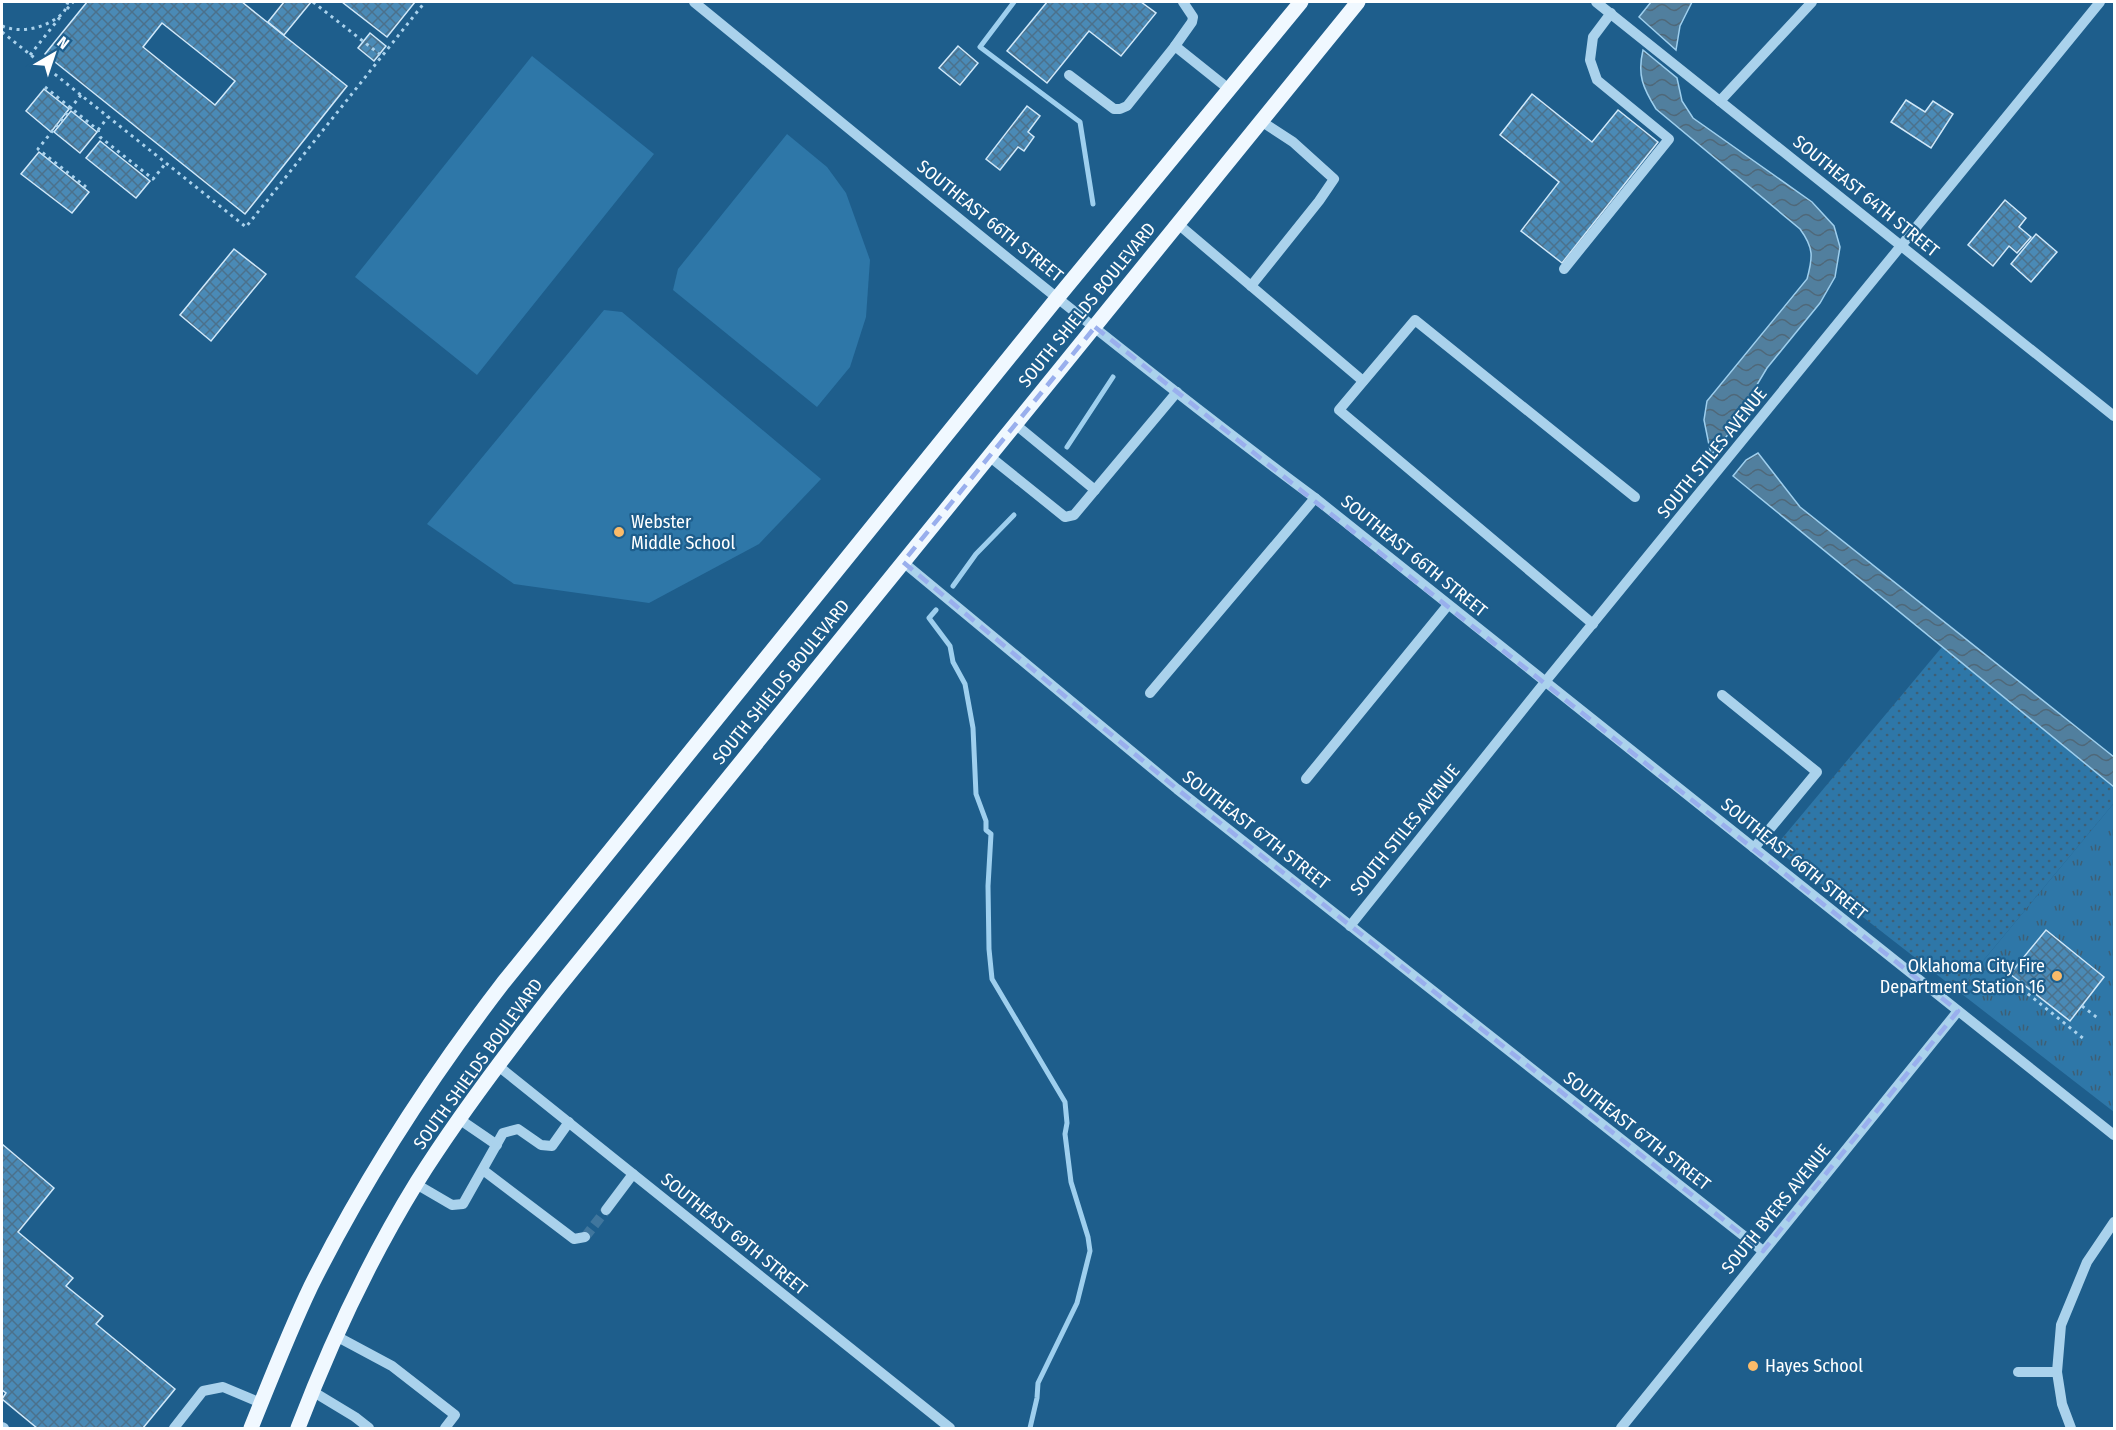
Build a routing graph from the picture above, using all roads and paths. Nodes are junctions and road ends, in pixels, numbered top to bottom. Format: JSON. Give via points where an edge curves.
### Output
{"nodes":[{"id":1,"x":68,"y":2,"type":"edge"},
{"id":2,"x":73,"y":2,"type":"edge"},
{"id":3,"x":313,"y":2,"type":"edge"},
{"id":4,"x":424,"y":2,"type":"edge"},
{"id":5,"x":694,"y":2,"type":"edge"},
{"id":6,"x":1183,"y":2,"type":"edge"},
{"id":7,"x":1301,"y":2,"type":"edge"},
{"id":8,"x":1358,"y":2,"type":"edge"},
{"id":9,"x":1596,"y":2,"type":"edge"},
{"id":10,"x":1812,"y":2,"type":"edge"},
{"id":11,"x":2100,"y":2,"type":"edge"},
{"id":12,"x":1611,"y":13,"type":"junction"},
{"id":13,"x":63,"y":14,"type":"junction"},
{"id":14,"x":2,"y":26,"type":"edge"},
{"id":15,"x":2,"y":32,"type":"edge"},
{"id":16,"x":1174,"y":46,"type":"junction"},
{"id":17,"x":30,"y":55,"type":"junction"},
{"id":18,"x":381,"y":56,"type":"junction"},
{"id":19,"x":1069,"y":75,"type":"dead end"},
{"id":20,"x":45,"y":87,"type":"dead end"},
{"id":21,"x":1230,"y":90,"type":"junction"},
{"id":22,"x":81,"y":95,"type":"junction"},
{"id":23,"x":1720,"y":101,"type":"junction"},
{"id":24,"x":71,"y":108,"type":"junction"},
{"id":25,"x":109,"y":117,"type":"junction"},
{"id":26,"x":1261,"y":121,"type":"junction"},
{"id":27,"x":98,"y":130,"type":"junction"},
{"id":28,"x":166,"y":163,"type":"junction"},
{"id":29,"x":86,"y":187,"type":"dead end"},
{"id":30,"x":1178,"y":224,"type":"junction"},
{"id":31,"x":1901,"y":245,"type":"junction"},
{"id":32,"x":1564,"y":269,"type":"dead end"},
{"id":33,"x":1251,"y":286,"type":"junction"},
{"id":34,"x":1058,"y":297,"type":"junction"},
{"id":35,"x":1095,"y":327,"type":"junction"},
{"id":36,"x":1363,"y":381,"type":"junction"},
{"id":37,"x":1177,"y":392,"type":"junction"},
{"id":38,"x":2115,"y":416,"type":"edge"},
{"id":39,"x":1015,"y":424,"type":"junction"},
{"id":40,"x":989,"y":456,"type":"junction"},
{"id":41,"x":1095,"y":490,"type":"junction"},
{"id":42,"x":1635,"y":497,"type":"dead end"},
{"id":43,"x":1315,"y":498,"type":"junction"},
{"id":44,"x":903,"y":562,"type":"junction"},
{"id":45,"x":1448,"y":605,"type":"junction"},
{"id":46,"x":1593,"y":624,"type":"junction"},
{"id":47,"x":1545,"y":682,"type":"junction"},
{"id":48,"x":1150,"y":693,"type":"dead end"},
{"id":49,"x":1722,"y":695,"type":"dead end"},
{"id":50,"x":1306,"y":778,"type":"dead end"},
{"id":51,"x":1754,"y":848,"type":"junction"},
{"id":52,"x":1350,"y":926,"type":"junction"},
{"id":53,"x":2022,"y":989,"type":"dead end"},
{"id":54,"x":2082,"y":1006,"type":"dead end"},
{"id":55,"x":1958,"y":1011,"type":"junction"},
{"id":56,"x":2099,"y":1019,"type":"dead end"},
{"id":57,"x":2084,"y":1039,"type":"dead end"},
{"id":58,"x":497,"y":1065,"type":"junction"},
{"id":59,"x":459,"y":1119,"type":"junction"},
{"id":60,"x":569,"y":1122,"type":"junction"},
{"id":61,"x":2115,"y":1135,"type":"edge"},
{"id":62,"x":496,"y":1145,"type":"junction"},
{"id":63,"x":483,"y":1170,"type":"junction"},
{"id":64,"x":633,"y":1174,"type":"junction"},
{"id":65,"x":416,"y":1184,"type":"junction"},
{"id":66,"x":606,"y":1210,"type":"tunnel mouth"},
{"id":67,"x":2115,"y":1222,"type":"edge"},
{"id":68,"x":585,"y":1237,"type":"dead end"},
{"id":69,"x":1763,"y":1251,"type":"junction"},
{"id":70,"x":336,"y":1335,"type":"junction"},
{"id":71,"x":2018,"y":1372,"type":"dead end"},
{"id":72,"x":2057,"y":1372,"type":"junction"},
{"id":73,"x":312,"y":1391,"type":"junction"},
{"id":74,"x":261,"y":1403,"type":"junction"},
{"id":75,"x":174,"y":1428,"type":"edge"},
{"id":76,"x":251,"y":1428,"type":"edge"},
{"id":77,"x":298,"y":1428,"type":"edge"},
{"id":78,"x":369,"y":1428,"type":"edge"},
{"id":79,"x":445,"y":1428,"type":"edge"},
{"id":80,"x":950,"y":1428,"type":"edge"},
{"id":81,"x":1621,"y":1428,"type":"edge"},
{"id":82,"x":2071,"y":1428,"type":"edge"}],
"edges":[{"from":1,"to":13,"type":"path"},
{"from":2,"to":13,"type":"path"},
{"from":3,"to":18,"type":"path"},
{"from":4,"to":18,"type":"path"},
{"from":5,"to":34,"type":"street","name":"SOUTHEAST 66TH STREET"},
{"from":6,"to":16,"type":"street","via":[[1192,22]]},
{"from":7,"to":21,"type":"main road","name":"SOUTH SHIELDS BOULEVARD"},
{"from":8,"to":26,"type":"main road","name":"SOUTH SHIELDS BOULEVARD"},
{"from":9,"to":12,"type":"street","name":"SOUTHEAST 64TH STREET"},
{"from":10,"to":23,"type":"street"},
{"from":11,"to":31,"type":"street","name":"SOUTH STILES AVENUE"},
{"from":12,"to":23,"type":"street","name":"SOUTHEAST 64TH STREET"},
{"from":12,"to":32,"type":"street","via":[[1593,37],[1590,60],[1597,80],[1669,139]]},
{"from":13,"to":14,"type":"path","via":[[24,31]]},
{"from":13,"to":17,"type":"path"},
{"from":15,"to":17,"type":"path"},
{"from":16,"to":19,"type":"street","via":[[1127,106],[1120,109],[1114,109]]},
{"from":16,"to":21,"type":"street"},
{"from":17,"to":22,"type":"path"},
{"from":18,"to":28,"type":"path","via":[[246,227]]},
{"from":20,"to":24,"type":"path"},
{"from":21,"to":34,"type":"main road","name":"SOUTH SHIELDS BOULEVARD"},
{"from":22,"to":24,"type":"path"},
{"from":22,"to":25,"type":"path"},
{"from":23,"to":31,"type":"street","name":"SOUTHEAST 64TH STREET"},
{"from":24,"to":27,"type":"path"},
{"from":24,"to":29,"type":"path","via":[[38,149]]},
{"from":25,"to":27,"type":"path"},
{"from":25,"to":28,"type":"path"},
{"from":26,"to":30,"type":"main road","name":"SOUTH SHIELDS BOULEVARD"},
{"from":26,"to":33,"type":"street","via":[[1293,142],[1334,179]]},
{"from":27,"to":28,"type":"path","via":[[100,137],[153,179]]},
{"from":30,"to":33,"type":"street"},
{"from":30,"to":35,"type":"main road","name":"SOUTH SHIELDS BOULEVARD"},
{"from":31,"to":38,"type":"street","name":"SOUTHEAST 64TH STREET"},
{"from":31,"to":46,"type":"street","name":"SOUTH STILES AVENUE"},
{"from":33,"to":36,"type":"street"},
{"from":34,"to":35,"type":"street","name":"SOUTHEAST 66TH STREET"},
{"from":34,"to":74,"type":"main road","name":"SOUTH SHIELDS BOULEVARD","via":[[462,1036],[381,1158],[335,1240]]},
{"from":35,"to":37,"type":"street","name":"SOUTHEAST 66TH STREET"},
{"from":35,"to":39,"type":"main road","name":"SOUTH SHIELDS BOULEVARD"},
{"from":36,"to":42,"type":"street","via":[[1415,320]]},
{"from":36,"to":46,"type":"street","via":[[1339,410]]},
{"from":37,"to":41,"type":"street"},
{"from":37,"to":43,"type":"street","name":"SOUTHEAST 66TH STREET"},
{"from":39,"to":40,"type":"main road","name":"SOUTH SHIELDS BOULEVARD"},
{"from":39,"to":41,"type":"street"},
{"from":40,"to":41,"type":"street","via":[[1065,517],[1074,515]]},
{"from":40,"to":44,"type":"main road","name":"SOUTH SHIELDS BOULEVARD"},
{"from":43,"to":45,"type":"street","name":"SOUTHEAST 66TH STREET"},
{"from":43,"to":48,"type":"street"},
{"from":44,"to":52,"type":"street","name":"SOUTHEAST 67TH STREET","via":[[1177,789]]},
{"from":44,"to":58,"type":"main road","name":"SOUTH SHIELDS BOULEVARD"},
{"from":45,"to":47,"type":"street","name":"SOUTHEAST 66TH STREET"},
{"from":45,"to":50,"type":"street"},
{"from":46,"to":47,"type":"street","name":"SOUTH STILES AVENUE"},
{"from":47,"to":51,"type":"street","name":"SOUTHEAST 66TH STREET"},
{"from":47,"to":52,"type":"street","name":"SOUTH STILES AVENUE"},
{"from":49,"to":51,"type":"street","via":[[1817,772]]},
{"from":51,"to":55,"type":"street","name":"SOUTHEAST 66TH STREET"},
{"from":52,"to":69,"type":"street","name":"SOUTHEAST 67TH STREET"},
{"from":53,"to":57,"type":"path"},
{"from":54,"to":56,"type":"path"},
{"from":55,"to":61,"type":"street","name":"SOUTHEAST 66TH STREET"},
{"from":55,"to":69,"type":"street","name":"SOUTH BYERS AVENUE"},
{"from":58,"to":59,"type":"main road","name":"SOUTH SHIELDS BOULEVARD"},
{"from":58,"to":60,"type":"street","name":"SOUTHEAST 69TH STREET"},
{"from":59,"to":62,"type":"street"},
{"from":59,"to":65,"type":"main road","name":"SOUTH SHIELDS BOULEVARD"},
{"from":60,"to":62,"type":"street","via":[[552,1146],[541,1145],[518,1129],[503,1132]]},
{"from":60,"to":64,"type":"street","name":"SOUTHEAST 69TH STREET"},
{"from":62,"to":63,"type":"street"},
{"from":63,"to":65,"type":"street","via":[[463,1204],[452,1205]]},
{"from":63,"to":68,"type":"street","via":[[574,1239]]},
{"from":64,"to":66,"type":"street"},
{"from":64,"to":80,"type":"street","name":"SOUTHEAST 69TH STREET"},
{"from":65,"to":70,"type":"main road","name":"SOUTH SHIELDS BOULEVARD"},
{"from":67,"to":72,"type":"street","via":[[2087,1262],[2061,1325]]},
{"from":69,"to":81,"type":"street","name":"SOUTH BYERS AVENUE"},
{"from":70,"to":73,"type":"main road","name":"SOUTH SHIELDS BOULEVARD"},
{"from":70,"to":79,"type":"street","via":[[392,1366],[455,1415]]},
{"from":71,"to":72,"type":"street"},
{"from":72,"to":82,"type":"street"},
{"from":73,"to":77,"type":"main road","name":"SOUTH SHIELDS BOULEVARD"},
{"from":73,"to":78,"type":"street"},
{"from":74,"to":75,"type":"street","via":[[223,1387],[203,1391]]},
{"from":74,"to":76,"type":"main road","name":"SOUTH SHIELDS BOULEVARD"}]}
